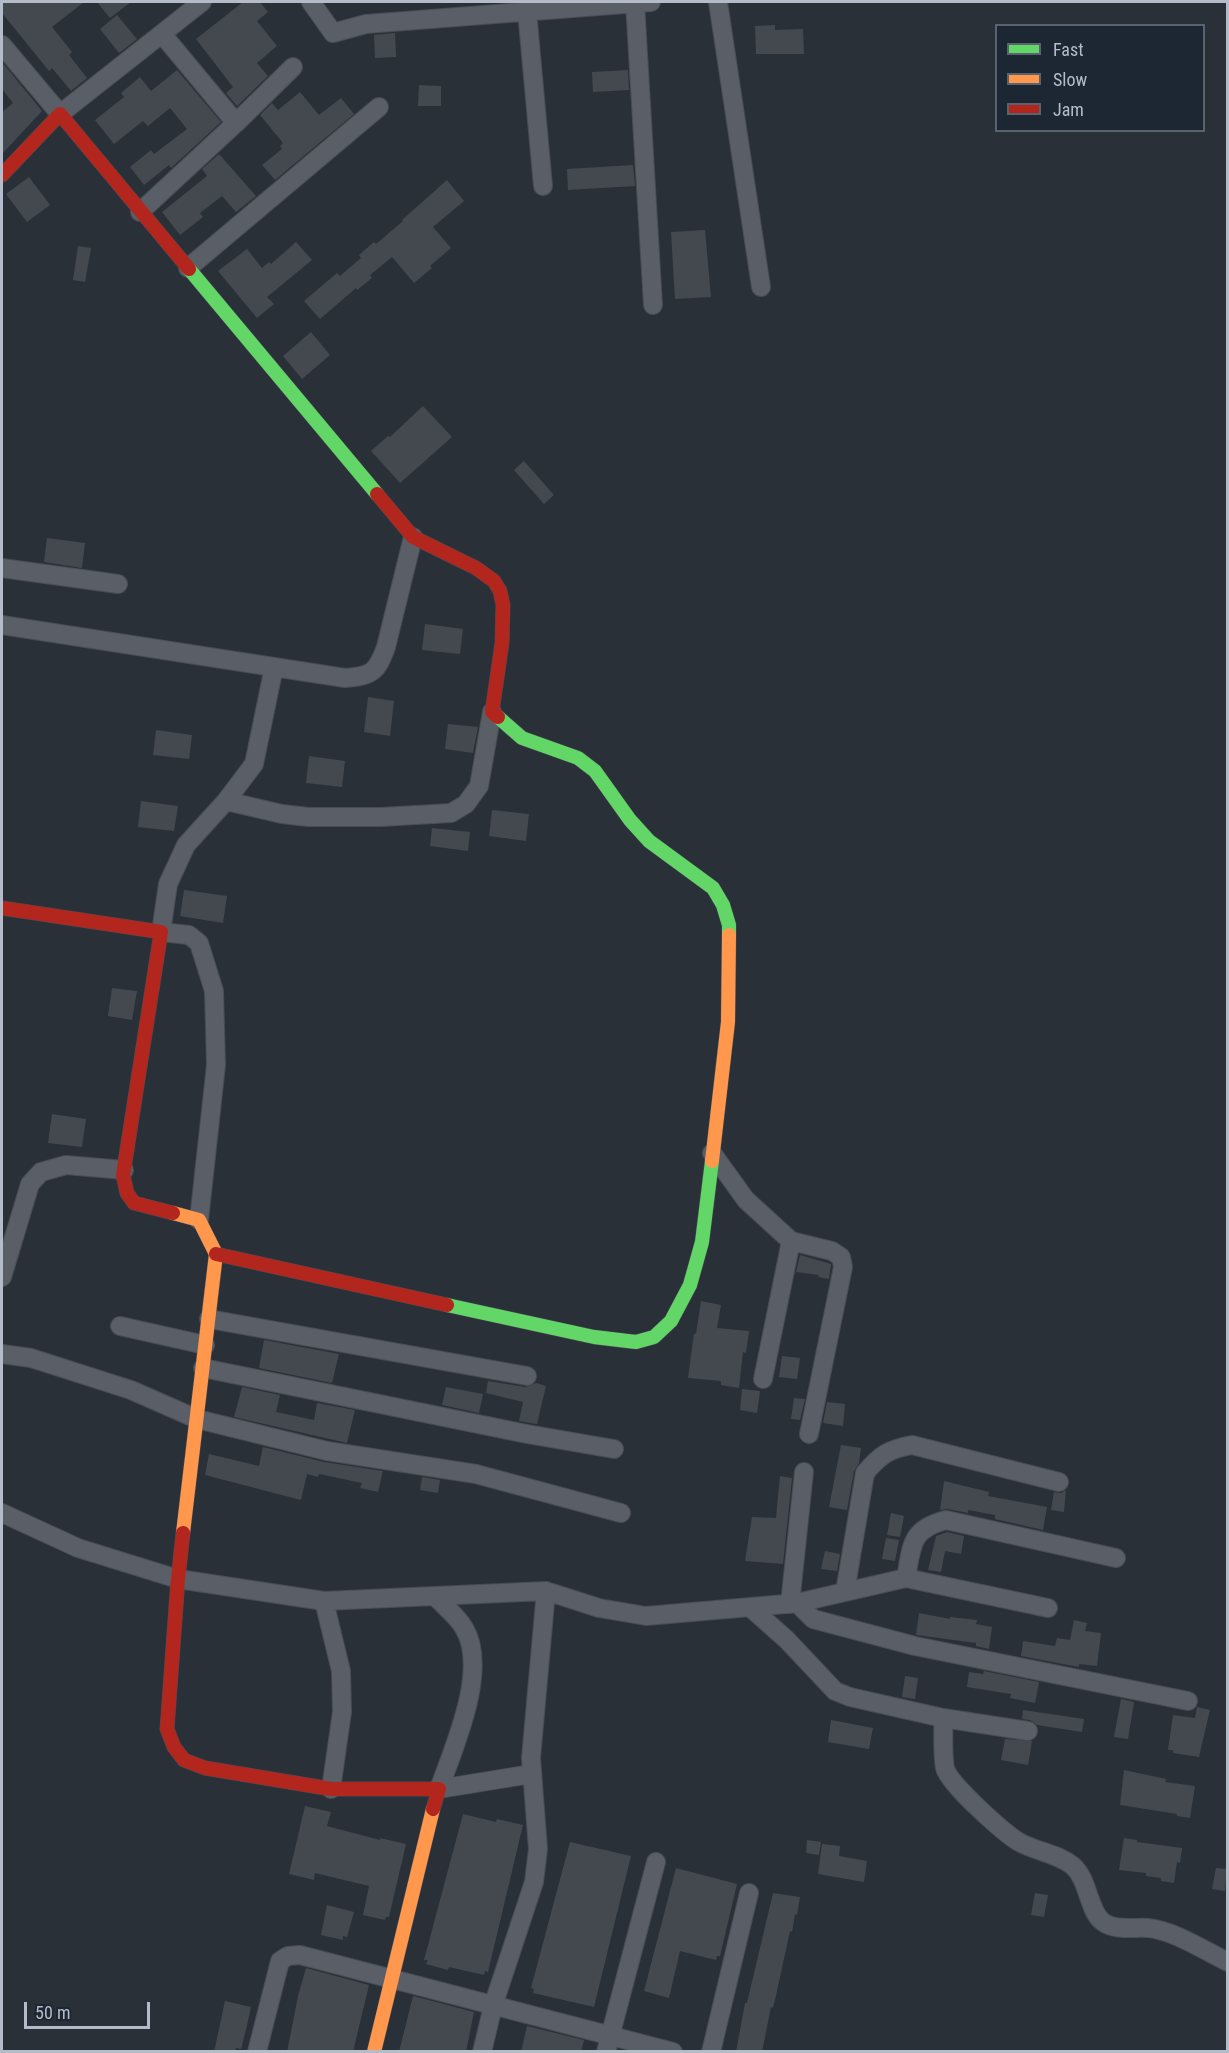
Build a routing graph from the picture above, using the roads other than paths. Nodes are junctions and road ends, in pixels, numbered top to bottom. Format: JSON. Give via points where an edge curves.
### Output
{"nodes":[{"id":1,"x":202,"y":2,"type":"edge"},
{"id":2,"x":311,"y":2,"type":"edge"},
{"id":3,"x":643,"y":2,"type":"edge"},
{"id":4,"x":718,"y":2,"type":"edge"},
{"id":5,"x":527,"y":11,"type":"junction"},
{"id":6,"x":162,"y":34,"type":"junction"},
{"id":7,"x":2,"y":45,"type":"edge"},
{"id":8,"x":293,"y":67,"type":"dead end"},
{"id":9,"x":379,"y":107,"type":"dead end"},
{"id":10,"x":60,"y":114,"type":"junction"},
{"id":11,"x":236,"y":123,"type":"junction"},
{"id":12,"x":2,"y":175,"type":"edge"},
{"id":13,"x":543,"y":186,"type":"dead end"},
{"id":14,"x":140,"y":212,"type":"junction"},
{"id":15,"x":188,"y":268,"type":"junction"},
{"id":16,"x":761,"y":287,"type":"dead end"},
{"id":17,"x":653,"y":305,"type":"dead end"},
{"id":18,"x":413,"y":537,"type":"junction"},
{"id":19,"x":2,"y":567,"type":"edge"},
{"id":20,"x":118,"y":584,"type":"dead end"},
{"id":21,"x":2,"y":625,"type":"edge"},
{"id":22,"x":274,"y":667,"type":"junction"},
{"id":23,"x":492,"y":712,"type":"junction"},
{"id":24,"x":226,"y":801,"type":"junction"},
{"id":25,"x":2,"y":908,"type":"edge"},
{"id":26,"x":161,"y":932,"type":"junction"},
{"id":27,"x":712,"y":1152,"type":"junction"},
{"id":28,"x":124,"y":1170,"type":"junction"},
{"id":29,"x":199,"y":1220,"type":"junction"},
{"id":30,"x":791,"y":1241,"type":"junction"},
{"id":31,"x":216,"y":1254,"type":"junction"},
{"id":32,"x":2,"y":1277,"type":"edge"},
{"id":33,"x":209,"y":1318,"type":"junction"},
{"id":34,"x":120,"y":1326,"type":"dead end"},
{"id":35,"x":206,"y":1345,"type":"junction"},
{"id":36,"x":2,"y":1354,"type":"edge"},
{"id":37,"x":203,"y":1368,"type":"junction"},
{"id":38,"x":527,"y":1376,"type":"dead end"},
{"id":39,"x":763,"y":1379,"type":"dead end"},
{"id":40,"x":197,"y":1419,"type":"junction"},
{"id":41,"x":809,"y":1434,"type":"dead end"},
{"id":42,"x":614,"y":1449,"type":"dead end"},
{"id":43,"x":804,"y":1472,"type":"dead end"},
{"id":44,"x":1059,"y":1482,"type":"dead end"},
{"id":45,"x":2,"y":1513,"type":"edge"},
{"id":46,"x":621,"y":1513,"type":"dead end"},
{"id":47,"x":1116,"y":1558,"type":"dead end"},
{"id":48,"x":906,"y":1578,"type":"junction"},
{"id":49,"x":178,"y":1580,"type":"junction"},
{"id":50,"x":546,"y":1591,"type":"junction"},
{"id":51,"x":844,"y":1592,"type":"junction"},
{"id":52,"x":436,"y":1597,"type":"junction"},
{"id":53,"x":324,"y":1601,"type":"junction"},
{"id":54,"x":794,"y":1604,"type":"junction"},
{"id":55,"x":751,"y":1608,"type":"junction"},
{"id":56,"x":1048,"y":1608,"type":"dead end"},
{"id":57,"x":1188,"y":1701,"type":"dead end"},
{"id":58,"x":943,"y":1718,"type":"junction"},
{"id":59,"x":1028,"y":1731,"type":"dead end"},
{"id":60,"x":531,"y":1774,"type":"junction"},
{"id":61,"x":332,"y":1789,"type":"junction"},
{"id":62,"x":439,"y":1789,"type":"junction"},
{"id":63,"x":656,"y":1862,"type":"dead end"},
{"id":64,"x":750,"y":1893,"type":"dead end"},
{"id":65,"x":1227,"y":1962,"type":"edge"},
{"id":66,"x":392,"y":1980,"type":"junction"},
{"id":67,"x":493,"y":2006,"type":"junction"},
{"id":68,"x":609,"y":2044,"type":"edge"},
{"id":69,"x":257,"y":2052,"type":"edge"},
{"id":70,"x":374,"y":2052,"type":"edge"},
{"id":71,"x":482,"y":2052,"type":"edge"},
{"id":72,"x":673,"y":2052,"type":"edge"},
{"id":73,"x":711,"y":2052,"type":"edge"}],
"edges":[{"from":1,"to":6,"type":"street"},
{"from":2,"to":5,"type":"street","via":[[333,33],[366,24]]},
{"from":3,"to":5,"type":"street"},
{"from":3,"to":17,"type":"street"},
{"from":4,"to":16,"type":"street"},
{"from":5,"to":13,"type":"street"},
{"from":6,"to":10,"type":"street"},
{"from":6,"to":11,"type":"street"},
{"from":7,"to":10,"type":"street"},
{"from":8,"to":11,"type":"street"},
{"from":9,"to":15,"type":"street"},
{"from":10,"to":12,"type":"street"},
{"from":10,"to":14,"type":"street"},
{"from":11,"to":14,"type":"street"},
{"from":14,"to":15,"type":"street"},
{"from":15,"to":18,"type":"street"},
{"from":18,"to":22,"type":"street","via":[[386,647],[374,671],[345,678]]},
{"from":18,"to":23,"type":"street","via":[[453,554],[496,582],[505,622]]},
{"from":19,"to":20,"type":"street"},
{"from":21,"to":22,"type":"street"},
{"from":22,"to":24,"type":"street","via":[[254,764]]},
{"from":23,"to":24,"type":"street","via":[[479,786],[466,804],[451,813],[308,817]]},
{"from":23,"to":27,"type":"street","via":[[522,738],[578,758],[595,771],[649,841],[713,888],[723,905],[729,925],[728,1022]]},
{"from":24,"to":26,"type":"street","via":[[186,845],[168,884]]},
{"from":25,"to":26,"type":"street"},
{"from":26,"to":28,"type":"street"},
{"from":26,"to":29,"type":"street","via":[[189,935],[199,943],[214,991],[216,1065]]},
{"from":27,"to":30,"type":"street","via":[[746,1200]]},
{"from":27,"to":31,"type":"street","via":[[702,1242],[690,1285],[671,1321],[654,1336],[636,1342],[594,1337]]},
{"from":28,"to":29,"type":"street","via":[[127,1193],[134,1203]]},
{"from":28,"to":32,"type":"street","via":[[66,1165],[41,1172],[30,1184]]},
{"from":29,"to":31,"type":"street"},
{"from":30,"to":39,"type":"street"},
{"from":30,"to":41,"type":"street","via":[[832,1251],[841,1257],[843,1267]]},
{"from":31,"to":33,"type":"street"},
{"from":33,"to":35,"type":"street"},
{"from":33,"to":38,"type":"street"},
{"from":34,"to":35,"type":"street"},
{"from":35,"to":37,"type":"street"},
{"from":36,"to":40,"type":"street","via":[[31,1358],[131,1390]]},
{"from":37,"to":40,"type":"street"},
{"from":37,"to":42,"type":"street"},
{"from":40,"to":46,"type":"street","via":[[327,1450],[476,1474]]},
{"from":40,"to":49,"type":"street"},
{"from":43,"to":54,"type":"street"},
{"from":44,"to":51,"type":"street","via":[[912,1445],[897,1448],[878,1458],[865,1473]]},
{"from":45,"to":49,"type":"street","via":[[78,1548]]},
{"from":47,"to":48,"type":"street","via":[[946,1520],[922,1529],[913,1541]]},
{"from":48,"to":51,"type":"street"},
{"from":48,"to":56,"type":"street"},
{"from":49,"to":53,"type":"street"},
{"from":49,"to":61,"type":"street","via":[[167,1729],[174,1747],[184,1760],[205,1768]]},
{"from":50,"to":52,"type":"street"},
{"from":50,"to":55,"type":"street","via":[[599,1608],[646,1616]]},
{"from":50,"to":60,"type":"street"},
{"from":51,"to":54,"type":"street"},
{"from":52,"to":53,"type":"street"},
{"from":52,"to":62,"type":"street","via":[[464,1628],[473,1655],[471,1684],[459,1732]]},
{"from":53,"to":61,"type":"street","via":[[342,1671],[342,1712]]},
{"from":54,"to":55,"type":"street"},
{"from":54,"to":57,"type":"street","via":[[813,1619],[915,1646]]},
{"from":55,"to":58,"type":"street","via":[[835,1691]]},
{"from":58,"to":59,"type":"street"},
{"from":58,"to":65,"type":"street","via":[[945,1770],[1007,1833],[1075,1868],[1103,1922],[1165,1932]]},
{"from":60,"to":62,"type":"street"},
{"from":60,"to":67,"type":"street","via":[[538,1849],[534,1881]]},
{"from":61,"to":62,"type":"street"},
{"from":62,"to":66,"type":"street"},
{"from":63,"to":68,"type":"street"},
{"from":64,"to":73,"type":"street"},
{"from":66,"to":67,"type":"street"},
{"from":66,"to":69,"type":"street","via":[[300,1955],[288,1956],[280,1961]]},
{"from":66,"to":70,"type":"street"},
{"from":67,"to":68,"type":"street"},
{"from":67,"to":71,"type":"street"},
{"from":68,"to":72,"type":"street"}]}
